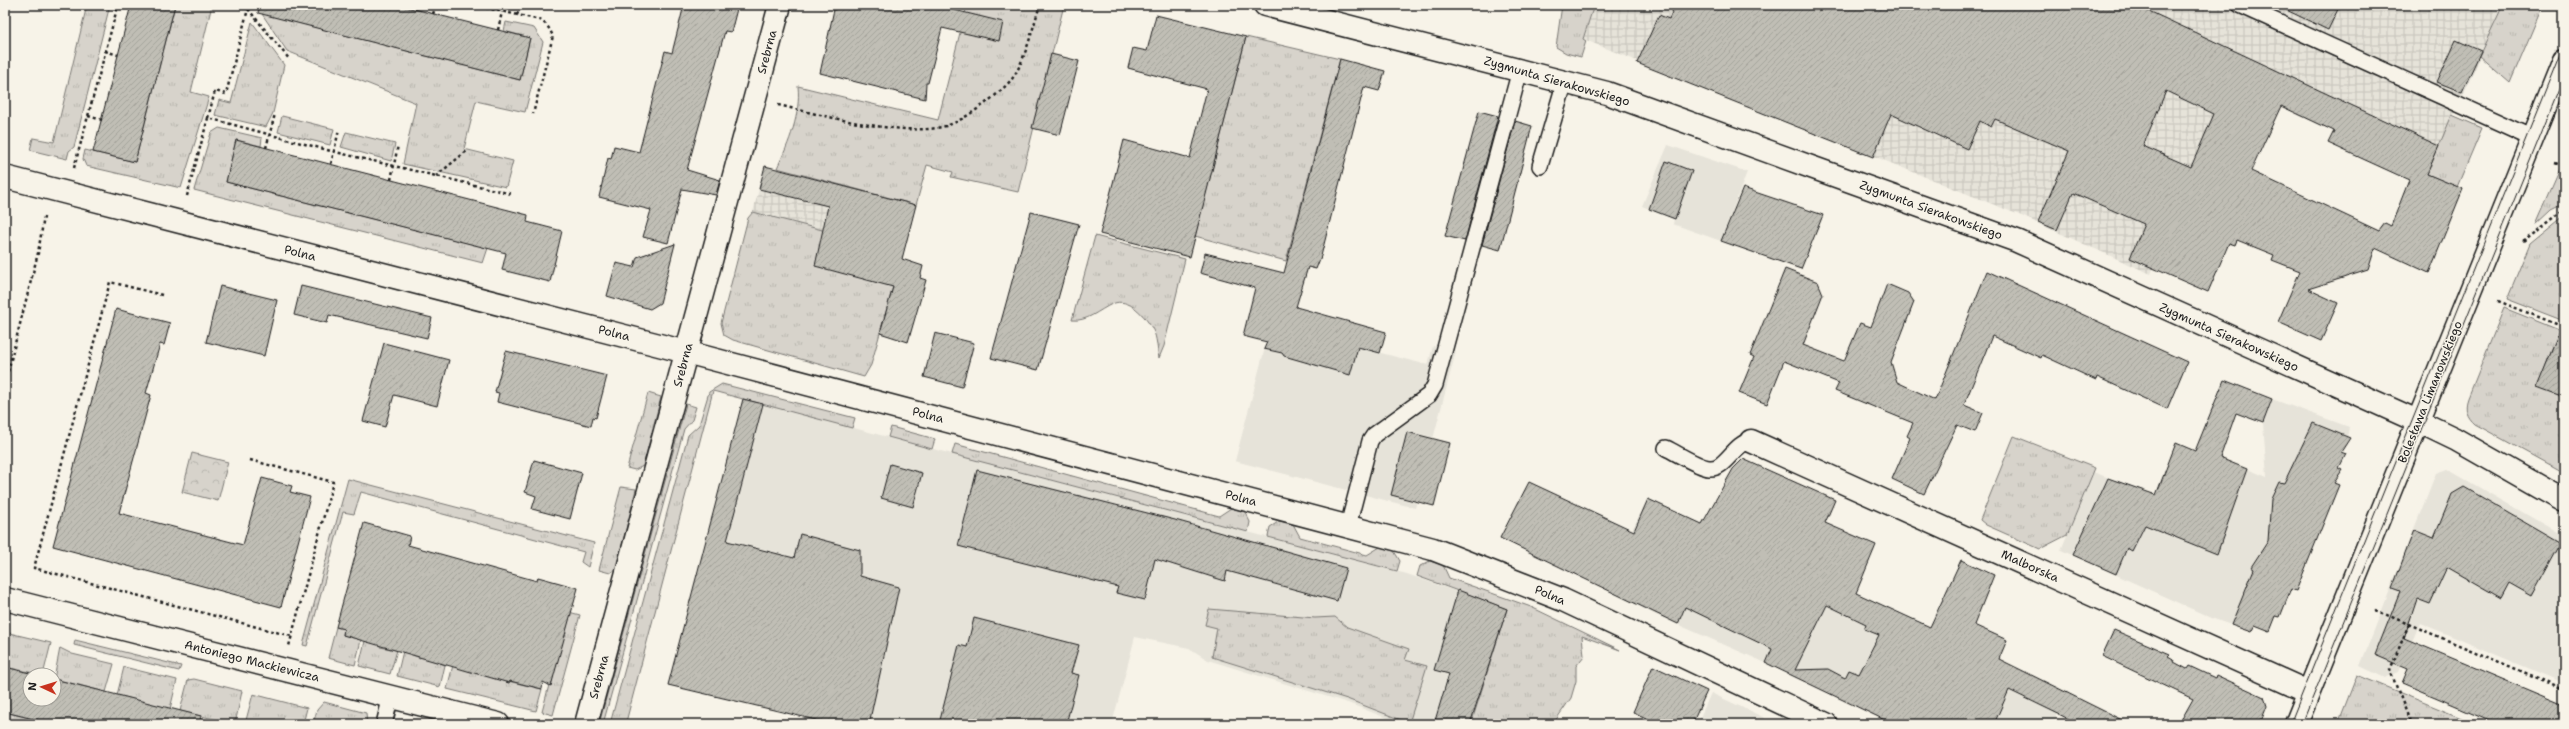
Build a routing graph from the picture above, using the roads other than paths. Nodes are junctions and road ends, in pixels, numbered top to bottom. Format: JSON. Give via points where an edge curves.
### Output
{"nodes":[{"id":1,"x":780,"y":5,"type":"edge"},
{"id":2,"x":1265,"y":5,"type":"edge"},
{"id":3,"x":2240,"y":5,"type":"edge"},
{"id":4,"x":2564,"y":60,"type":"edge"},
{"id":5,"x":1520,"y":70,"type":"junction"},
{"id":6,"x":1565,"y":81,"type":"junction"},
{"id":7,"x":2533,"y":138,"type":"junction"},
{"id":8,"x":1540,"y":166,"type":"dead end"},
{"id":9,"x":5,"y":177,"type":"edge"},
{"id":10,"x":686,"y":352,"type":"junction"},
{"id":11,"x":2418,"y":422,"type":"junction"},
{"id":12,"x":1751,"y":441,"type":"joint"},
{"id":13,"x":1666,"y":448,"type":"dead end"},
{"id":14,"x":2564,"y":501,"type":"edge"},
{"id":15,"x":1348,"y":526,"type":"junction"},
{"id":16,"x":5,"y":599,"type":"edge"},
{"id":17,"x":2308,"y":692,"type":"junction"},
{"id":18,"x":391,"y":696,"type":"junction"},
{"id":19,"x":384,"y":724,"type":"edge"},
{"id":20,"x":498,"y":724,"type":"edge"},
{"id":21,"x":586,"y":724,"type":"edge"},
{"id":22,"x":1826,"y":724,"type":"edge"},
{"id":23,"x":2296,"y":724,"type":"edge"}],
"edges":[{"from":1,"to":10,"type":"street","name":"Srebrna"},
{"from":2,"to":5,"type":"street","name":"Zygmunta Sierakowskiego"},
{"from":3,"to":7,"type":"lane"},
{"from":4,"to":7,"type":"street","name":"Bolesława Limanowskiego"},
{"from":5,"to":6,"type":"street","name":"Zygmunta Sierakowskiego"},
{"from":5,"to":15,"type":"lane","via":[[1435,385],[1429,395],[1374,434]]},
{"from":6,"to":8,"type":"lane"},
{"from":6,"to":11,"type":"street","name":"Zygmunta Sierakowskiego","via":[[1607,93],[2017,242]]},
{"from":7,"to":11,"type":"street","name":"Bolesława Limanowskiego"},
{"from":9,"to":10,"type":"street","name":"Polna"},
{"from":10,"to":15,"type":"street","name":"Polna"},
{"from":10,"to":21,"type":"street","name":"Srebrna"},
{"from":11,"to":14,"type":"street","name":"Zygmunta Sierakowskiego","via":[[2456,439]]},
{"from":11,"to":17,"type":"street","name":"Bolesława Limanowskiego"},
{"from":12,"to":13,"type":"lane","via":[[1740,444],[1719,466],[1709,468]]},
{"from":12,"to":17,"type":"street","name":"Malborska"},
{"from":15,"to":22,"type":"street","name":"Polna","via":[[1447,553],[1563,600]]},
{"from":16,"to":18,"type":"street","name":"Antoniego Mackiewicza"},
{"from":17,"to":23,"type":"street","name":"Bolesława Limanowskiego"},
{"from":18,"to":19,"type":"lane"},
{"from":18,"to":20,"type":"street","name":"Antoniego Mackiewicza"}]}
